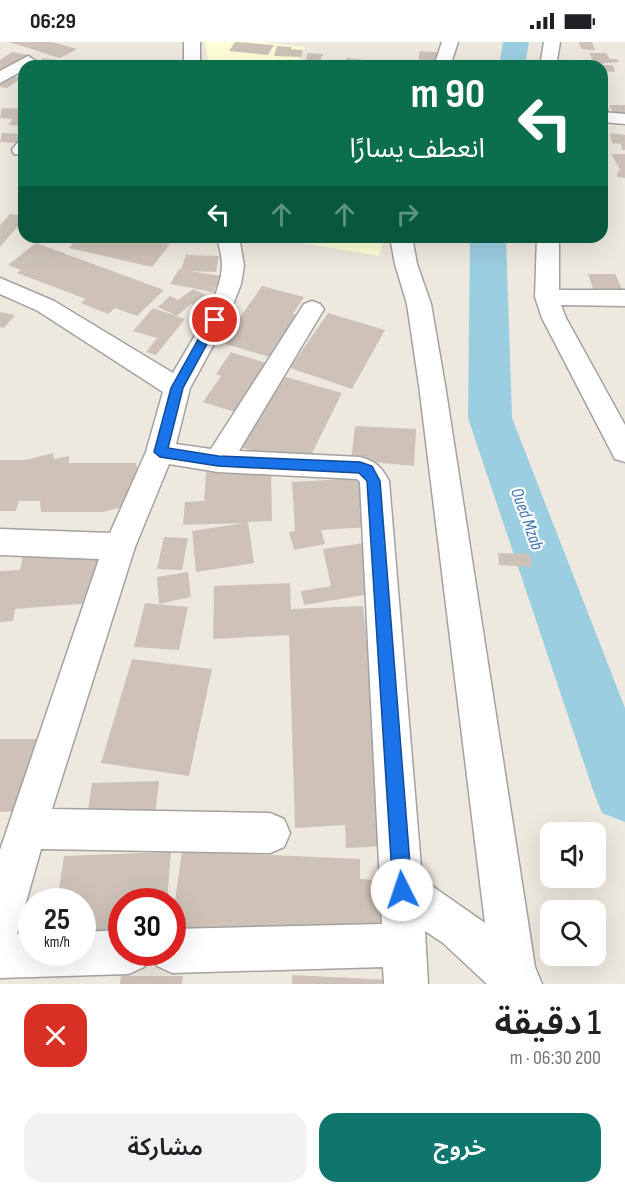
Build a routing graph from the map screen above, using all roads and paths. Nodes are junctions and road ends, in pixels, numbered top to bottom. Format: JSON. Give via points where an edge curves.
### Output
{"nodes":[{"id":1,"x":192,"y":42,"type":"edge"},
{"id":2,"x":450,"y":42,"type":"edge"},
{"id":3,"x":552,"y":42,"type":"edge"},
{"id":4,"x":192,"y":60,"type":"edge"},
{"id":5,"x":444,"y":60,"type":"edge"},
{"id":6,"x":549,"y":60,"type":"edge"},
{"id":7,"x":18,"y":67,"type":"edge"},
{"id":8,"x":0,"y":78,"type":"edge"},
{"id":9,"x":608,"y":118,"type":"edge"},
{"id":10,"x":625,"y":119,"type":"edge"},
{"id":11,"x":229,"y":243,"type":"edge"},
{"id":12,"x":402,"y":243,"type":"edge"},
{"id":13,"x":548,"y":243,"type":"edge"},
{"id":14,"x":0,"y":285,"type":"edge"},
{"id":15,"x":547,"y":297,"type":"junction"},
{"id":16,"x":625,"y":298,"type":"edge"},
{"id":17,"x":312,"y":309,"type":"dead end"},
{"id":18,"x":177,"y":388,"type":"junction"},
{"id":19,"x":625,"y":451,"type":"edge"},
{"id":20,"x":160,"y":452,"type":"junction"},
{"id":21,"x":218,"y":461,"type":"junction"},
{"id":22,"x":0,"y":542,"type":"edge"},
{"id":23,"x":119,"y":547,"type":"junction"},
{"id":24,"x":26,"y":829,"type":"junction"},
{"id":25,"x":270,"y":833,"type":"dead end"},
{"id":26,"x":402,"y":890,"type":"junction"},
{"id":27,"x":0,"y":923,"type":"edge"},
{"id":28,"x":186,"y":952,"type":"edge"},
{"id":29,"x":108,"y":953,"type":"edge"},
{"id":30,"x":0,"y":956,"type":"edge"},
{"id":31,"x":405,"y":964,"type":"edge"},
{"id":32,"x":517,"y":981,"type":"edge"}],
"edges":[{"from":1,"to":4,"type":"street"},
{"from":2,"to":5,"type":"street"},
{"from":3,"to":6,"type":"street"},
{"from":7,"to":8,"type":"street"},
{"from":9,"to":10,"type":"street"},
{"from":11,"to":18,"type":"street","via":[[233,266],[230,284]]},
{"from":12,"to":32,"type":"street","via":[[420,303]]},
{"from":13,"to":15,"type":"street"},
{"from":14,"to":18,"type":"street","via":[[46,306]]},
{"from":15,"to":16,"type":"street"},
{"from":15,"to":19,"type":"street","via":[[554,318]]},
{"from":17,"to":21,"type":"street"},
{"from":18,"to":20,"type":"street"},
{"from":20,"to":21,"type":"street"},
{"from":20,"to":23,"type":"street"},
{"from":21,"to":26,"type":"street","via":[[360,468],[371,475]]},
{"from":22,"to":23,"type":"street"},
{"from":23,"to":24,"type":"street"},
{"from":24,"to":25,"type":"street"},
{"from":24,"to":27,"type":"street"},
{"from":26,"to":31,"type":"street"},
{"from":26,"to":32,"type":"street","via":[[458,928]]},
{"from":28,"to":31,"type":"street"},
{"from":29,"to":30,"type":"street"}]}
